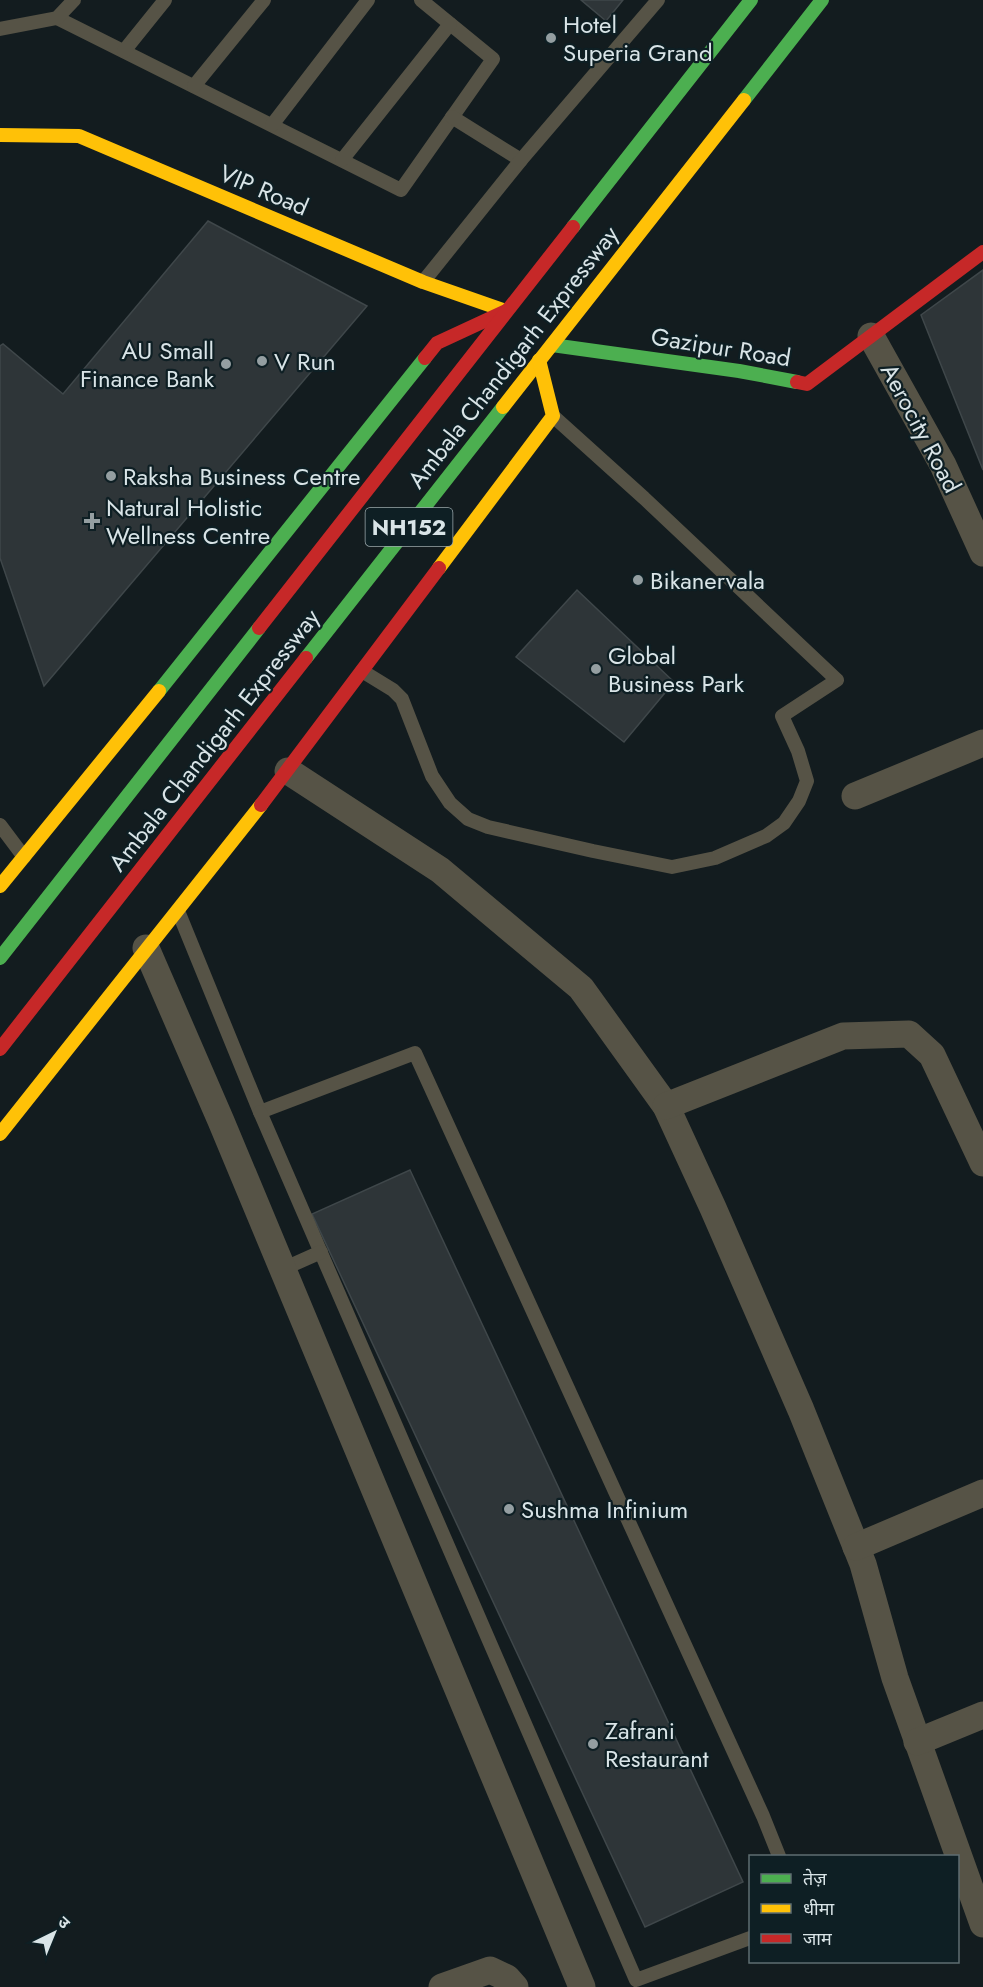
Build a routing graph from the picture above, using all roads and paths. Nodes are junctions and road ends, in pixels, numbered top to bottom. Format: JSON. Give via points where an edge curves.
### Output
{"nodes":[{"id":1,"x":74,"y":0,"type":"edge"},
{"id":2,"x":165,"y":0,"type":"edge"},
{"id":3,"x":264,"y":0,"type":"edge"},
{"id":4,"x":368,"y":0,"type":"edge"},
{"id":5,"x":421,"y":0,"type":"edge"},
{"id":6,"x":658,"y":0,"type":"edge"},
{"id":7,"x":743,"y":0,"type":"edge"},
{"id":8,"x":751,"y":0,"type":"edge"},
{"id":9,"x":821,"y":2,"type":"edge"},
{"id":10,"x":57,"y":18,"type":"junction"},
{"id":11,"x":450,"y":24,"type":"junction"},
{"id":12,"x":0,"y":29,"type":"edge"},
{"id":13,"x":718,"y":40,"type":"junction"},
{"id":14,"x":124,"y":51,"type":"junction"},
{"id":15,"x":194,"y":86,"type":"junction"},
{"id":16,"x":452,"y":117,"type":"junction"},
{"id":17,"x":272,"y":125,"type":"junction"},
{"id":18,"x":0,"y":135,"type":"edge"},
{"id":19,"x":342,"y":160,"type":"junction"},
{"id":20,"x":521,"y":160,"type":"junction"},
{"id":21,"x":983,"y":252,"type":"edge"},
{"id":22,"x":423,"y":282,"type":"junction"},
{"id":23,"x":506,"y":311,"type":"junction"},
{"id":24,"x":871,"y":336,"type":"junction"},
{"id":25,"x":552,"y":345,"type":"junction"},
{"id":26,"x":539,"y":360,"type":"junction"},
{"id":27,"x":553,"y":416,"type":"junction"},
{"id":28,"x":983,"y":554,"type":"edge"},
{"id":29,"x":362,"y":671,"type":"junction"},
{"id":30,"x":983,"y":743,"type":"edge"},
{"id":31,"x":288,"y":771,"type":"junction"},
{"id":32,"x":855,"y":796,"type":"dead end"},
{"id":33,"x":0,"y":825,"type":"edge"},
{"id":34,"x":24,"y":858,"type":"junction"},
{"id":35,"x":0,"y":886,"type":"edge"},
{"id":36,"x":177,"y":909,"type":"junction"},
{"id":37,"x":146,"y":948,"type":"junction"},
{"id":38,"x":0,"y":957,"type":"edge"},
{"id":39,"x":0,"y":1048,"type":"edge"},
{"id":40,"x":666,"y":1106,"type":"junction"},
{"id":41,"x":260,"y":1112,"type":"junction"},
{"id":42,"x":0,"y":1134,"type":"edge"},
{"id":43,"x":983,"y":1163,"type":"edge"},
{"id":44,"x":321,"y":1252,"type":"junction"},
{"id":45,"x":283,"y":1269,"type":"junction"},
{"id":46,"x":983,"y":1493,"type":"edge"},
{"id":47,"x":856,"y":1547,"type":"junction"},
{"id":48,"x":983,"y":1715,"type":"edge"},
{"id":49,"x":917,"y":1742,"type":"junction"},
{"id":50,"x":778,"y":1855,"type":"edge"},
{"id":51,"x":958,"y":1855,"type":"edge"},
{"id":52,"x":959,"y":1858,"type":"edge"},
{"id":53,"x":983,"y":1924,"type":"edge"},
{"id":54,"x":749,"y":1938,"type":"edge"},
{"id":55,"x":442,"y":1987,"type":"edge"},
{"id":56,"x":516,"y":1987,"type":"edge"},
{"id":57,"x":582,"y":1987,"type":"edge"}],
"edges":[{"from":1,"to":10,"type":"lane"},
{"from":2,"to":14,"type":"lane"},
{"from":3,"to":15,"type":"lane"},
{"from":4,"to":17,"type":"lane"},
{"from":5,"to":11,"type":"lane"},
{"from":6,"to":20,"type":"lane"},
{"from":7,"to":13,"type":"main road","number":"NH152"},
{"from":8,"to":13,"type":"main road"},
{"from":9,"to":25,"type":"main road","name":"Ambala Chandigarh Expressway","number":"NH152"},
{"from":10,"to":12,"type":"lane"},
{"from":10,"to":14,"type":"lane"},
{"from":11,"to":16,"type":"lane","via":[[493,59]]},
{"from":11,"to":19,"type":"lane"},
{"from":13,"to":23,"type":"main road","name":"Ambala Chandigarh Expressway","number":"NH152"},
{"from":14,"to":15,"type":"lane"},
{"from":15,"to":17,"type":"lane"},
{"from":16,"to":19,"type":"lane","via":[[401,190]]},
{"from":16,"to":20,"type":"lane"},
{"from":17,"to":19,"type":"lane"},
{"from":18,"to":22,"type":"main road","name":"VIP Road","via":[[79,136]]},
{"from":20,"to":22,"type":"lane"},
{"from":21,"to":24,"type":"main road","name":"Gazipur Road"},
{"from":22,"to":23,"type":"main road","name":"VIP Road"},
{"from":23,"to":34,"type":"main road","via":[[437,343]]},
{"from":23,"to":38,"type":"main road","name":"Ambala Chandigarh Expressway","number":"NH152"},
{"from":24,"to":25,"type":"main road","name":"Gazipur Road","via":[[807,384]]},
{"from":24,"to":28,"type":"street","name":"Aerocity Road","via":[[944,465]]},
{"from":25,"to":26,"type":"main road","name":"Ambala Chandigarh Expressway","number":"NH152"},
{"from":26,"to":27,"type":"main road"},
{"from":26,"to":39,"type":"main road","name":"Ambala Chandigarh Expressway","number":"NH152"},
{"from":27,"to":29,"type":"main road"},
{"from":27,"to":29,"type":"lane","via":[[837,680],[782,716],[807,781],[784,823],[766,836],[715,858],[672,867],[488,827],[468,819],[450,803],[432,776],[402,699]]},
{"from":29,"to":31,"type":"main road"},
{"from":30,"to":32,"type":"street"},
{"from":31,"to":36,"type":"main road"},
{"from":31,"to":40,"type":"street","via":[[440,870],[581,988]]},
{"from":33,"to":34,"type":"lane"},
{"from":34,"to":35,"type":"main road"},
{"from":36,"to":37,"type":"main road"},
{"from":36,"to":41,"type":"lane"},
{"from":37,"to":42,"type":"main road"},
{"from":37,"to":45,"type":"street"},
{"from":40,"to":43,"type":"street","via":[[843,1036],[909,1034],[932,1055]]},
{"from":40,"to":47,"type":"street","via":[[801,1410]]},
{"from":41,"to":44,"type":"lane"},
{"from":41,"to":50,"type":"lane","via":[[415,1053]]},
{"from":44,"to":45,"type":"lane"},
{"from":44,"to":54,"type":"lane","via":[[636,1980]]},
{"from":45,"to":57,"type":"street"},
{"from":46,"to":47,"type":"street"},
{"from":47,"to":49,"type":"street"},
{"from":48,"to":49,"type":"street"},
{"from":49,"to":51,"type":"street"},
{"from":52,"to":53,"type":"street"},
{"from":55,"to":56,"type":"street","via":[[490,1970]]}]}
